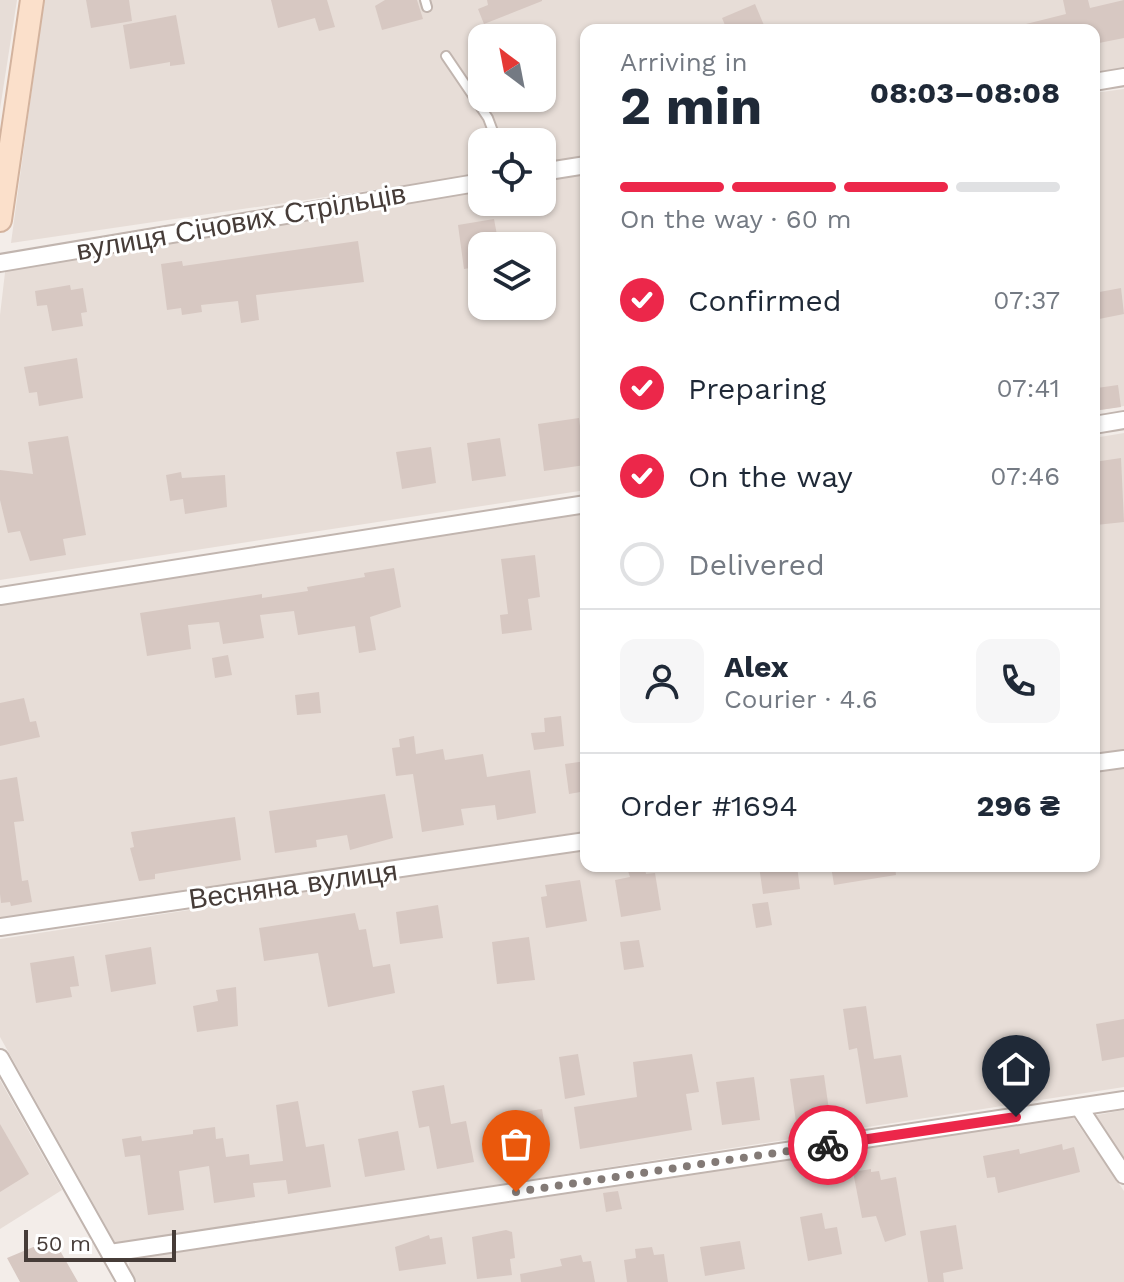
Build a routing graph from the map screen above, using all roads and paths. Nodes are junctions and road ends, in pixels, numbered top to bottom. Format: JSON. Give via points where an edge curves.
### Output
{"nodes":[{"id":1,"x":32,"y":0,"type":"edge"},
{"id":2,"x":446,"y":56,"type":"dead end"},
{"id":3,"x":1124,"y":77,"type":"edge"},
{"id":4,"x":1100,"y":81,"type":"edge"},
{"id":5,"x":492,"y":128,"type":"edge"},
{"id":6,"x":580,"y":166,"type":"edge"},
{"id":7,"x":556,"y":170,"type":"edge"},
{"id":8,"x":468,"y":184,"type":"edge"},
{"id":9,"x":0,"y":220,"type":"edge"},
{"id":10,"x":0,"y":263,"type":"edge"},
{"id":11,"x":1124,"y":420,"type":"edge"},
{"id":12,"x":1100,"y":424,"type":"edge"},
{"id":13,"x":580,"y":505,"type":"edge"},
{"id":14,"x":0,"y":596,"type":"edge"},
{"id":15,"x":1124,"y":759,"type":"edge"},
{"id":16,"x":1100,"y":762,"type":"edge"},
{"id":17,"x":580,"y":842,"type":"edge"},
{"id":18,"x":0,"y":927,"type":"edge"},
{"id":19,"x":0,"y":1058,"type":"edge"},
{"id":20,"x":1124,"y":1100,"type":"edge"},
{"id":21,"x":1079,"y":1107,"type":"junction"},
{"id":22,"x":1124,"y":1175,"type":"edge"},
{"id":23,"x":110,"y":1253,"type":"junction"},
{"id":24,"x":126,"y":1282,"type":"edge"}],
"edges":[{"from":1,"to":9,"type":"street"},
{"from":2,"to":5,"type":"lane"},
{"from":3,"to":4,"type":"street"},
{"from":6,"to":7,"type":"street"},
{"from":8,"to":10,"type":"street","name":"вулиця Січових Стрільців"},
{"from":11,"to":12,"type":"street"},
{"from":13,"to":14,"type":"street"},
{"from":15,"to":16,"type":"street"},
{"from":17,"to":18,"type":"street","name":"Весняна вулиця"},
{"from":19,"to":23,"type":"street"},
{"from":20,"to":21,"type":"street"},
{"from":21,"to":22,"type":"street"},
{"from":21,"to":23,"type":"street"},
{"from":23,"to":24,"type":"street"}]}
